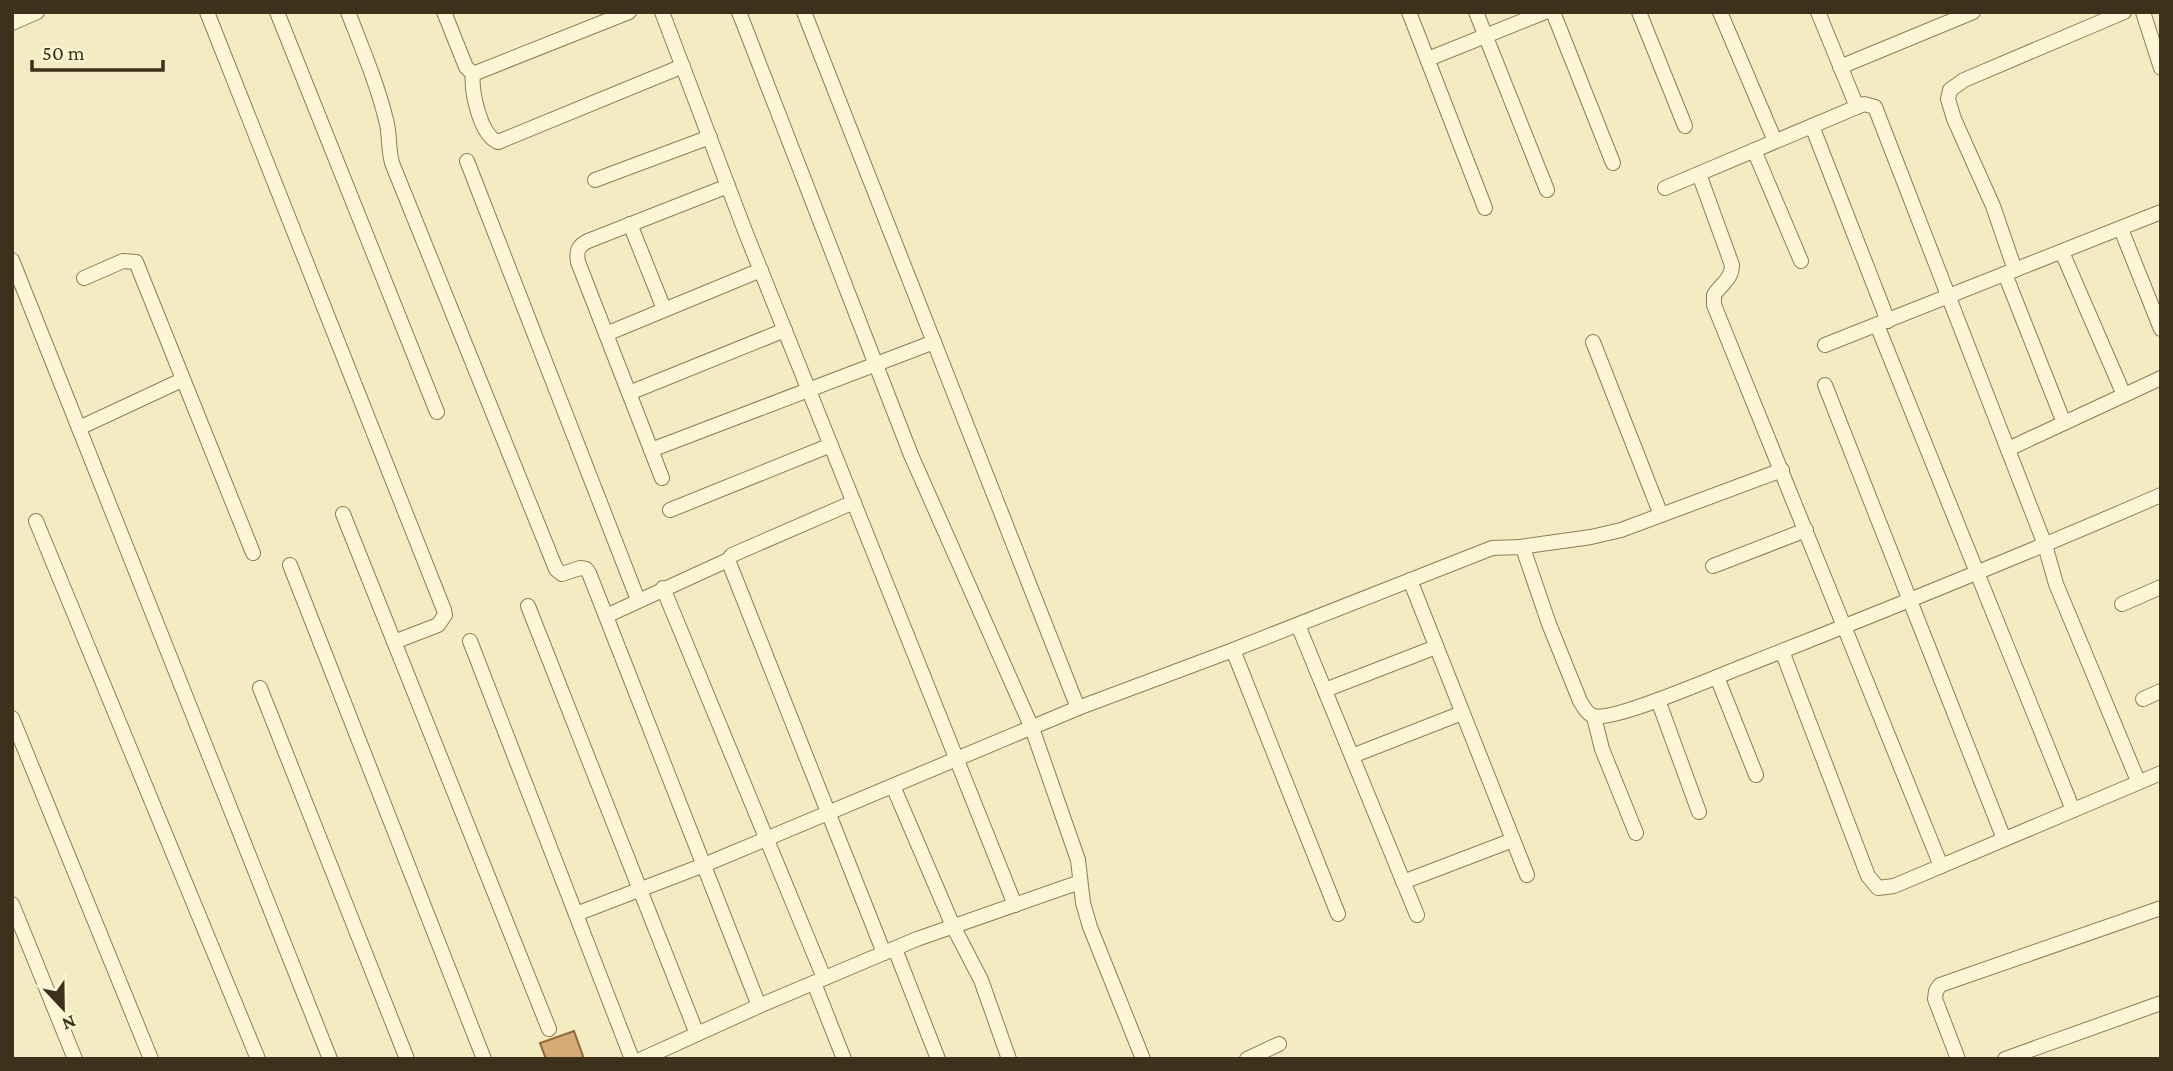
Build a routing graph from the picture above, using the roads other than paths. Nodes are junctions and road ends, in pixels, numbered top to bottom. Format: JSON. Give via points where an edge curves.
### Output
{"nodes":[{"id":1,"x":37,"y":12,"type":"edge"},
{"id":2,"x":208,"y":12,"type":"edge"},
{"id":3,"x":277,"y":12,"type":"edge"},
{"id":4,"x":348,"y":12,"type":"edge"},
{"id":5,"x":444,"y":12,"type":"edge"},
{"id":6,"x":629,"y":12,"type":"edge"},
{"id":7,"x":662,"y":12,"type":"edge"},
{"id":8,"x":739,"y":12,"type":"edge"},
{"id":9,"x":804,"y":12,"type":"edge"},
{"id":10,"x":1409,"y":12,"type":"edge"},
{"id":11,"x":1476,"y":12,"type":"edge"},
{"id":12,"x":1553,"y":12,"type":"edge"},
{"id":13,"x":1639,"y":12,"type":"edge"},
{"id":14,"x":1720,"y":12,"type":"edge"},
{"id":15,"x":1818,"y":12,"type":"edge"},
{"id":16,"x":1973,"y":12,"type":"edge"},
{"id":17,"x":2124,"y":12,"type":"edge"},
{"id":18,"x":2143,"y":12,"type":"edge"},
{"id":19,"x":1544,"y":13,"type":"edge"},
{"id":20,"x":12,"y":23,"type":"edge"},
{"id":21,"x":1486,"y":36,"type":"junction"},
{"id":22,"x":1428,"y":60,"type":"junction"},
{"id":23,"x":682,"y":66,"type":"junction"},
{"id":24,"x":1840,"y":67,"type":"junction"},
{"id":25,"x":2161,"y":68,"type":"edge"},
{"id":26,"x":473,"y":74,"type":"junction"},
{"id":27,"x":1857,"y":107,"type":"junction"},
{"id":28,"x":1685,"y":126,"type":"dead end"},
{"id":29,"x":1812,"y":126,"type":"junction"},
{"id":30,"x":709,"y":137,"type":"junction"},
{"id":31,"x":1775,"y":141,"type":"junction"},
{"id":32,"x":1754,"y":150,"type":"junction"},
{"id":33,"x":467,"y":161,"type":"dead end"},
{"id":34,"x":1612,"y":163,"type":"dead end"},
{"id":35,"x":1699,"y":174,"type":"junction"},
{"id":36,"x":595,"y":180,"type":"dead end"},
{"id":37,"x":728,"y":186,"type":"junction"},
{"id":38,"x":1665,"y":188,"type":"dead end"},
{"id":39,"x":1547,"y":190,"type":"dead end"},
{"id":40,"x":1485,"y":208,"type":"dead end"},
{"id":41,"x":2161,"y":212,"type":"edge"},
{"id":42,"x":630,"y":224,"type":"junction"},
{"id":43,"x":2121,"y":229,"type":"junction"},
{"id":44,"x":2063,"y":252,"type":"junction"},
{"id":45,"x":12,"y":260,"type":"edge"},
{"id":46,"x":1801,"y":261,"type":"dead end"},
{"id":47,"x":761,"y":270,"type":"junction"},
{"id":48,"x":2010,"y":272,"type":"junction"},
{"id":49,"x":84,"y":278,"type":"dead end"},
{"id":50,"x":1948,"y":297,"type":"junction"},
{"id":51,"x":664,"y":309,"type":"junction"},
{"id":52,"x":1883,"y":323,"type":"junction"},
{"id":53,"x":2161,"y":329,"type":"edge"},
{"id":54,"x":785,"y":330,"type":"junction"},
{"id":55,"x":606,"y":334,"type":"junction"},
{"id":56,"x":934,"y":342,"type":"junction"},
{"id":57,"x":1593,"y":342,"type":"dead end"},
{"id":58,"x":1825,"y":345,"type":"dead end"},
{"id":59,"x":876,"y":364,"type":"junction"},
{"id":60,"x":2161,"y":378,"type":"edge"},
{"id":61,"x":182,"y":380,"type":"junction"},
{"id":62,"x":1825,"y":385,"type":"dead end"},
{"id":63,"x":809,"y":390,"type":"junction"},
{"id":64,"x":629,"y":393,"type":"junction"},
{"id":65,"x":2124,"y":395,"type":"junction"},
{"id":66,"x":437,"y":412,"type":"dead end"},
{"id":67,"x":2064,"y":423,"type":"junction"},
{"id":68,"x":79,"y":428,"type":"junction"},
{"id":69,"x":831,"y":445,"type":"junction"},
{"id":70,"x":2008,"y":449,"type":"junction"},
{"id":71,"x":651,"y":450,"type":"junction"},
{"id":72,"x":1782,"y":470,"type":"junction"},
{"id":73,"x":663,"y":478,"type":"dead end"},
{"id":74,"x":2161,"y":495,"type":"edge"},
{"id":75,"x":854,"y":502,"type":"junction"},
{"id":76,"x":670,"y":510,"type":"dead end"},
{"id":77,"x":342,"y":514,"type":"dead end"},
{"id":78,"x":1661,"y":515,"type":"junction"},
{"id":79,"x":36,"y":521,"type":"dead end"},
{"id":80,"x":1806,"y":530,"type":"junction"},
{"id":81,"x":2045,"y":545,"type":"junction"},
{"id":82,"x":1520,"y":547,"type":"junction"},
{"id":83,"x":253,"y":553,"type":"dead end"},
{"id":84,"x":728,"y":560,"type":"junction"},
{"id":85,"x":290,"y":565,"type":"dead end"},
{"id":86,"x":1713,"y":566,"type":"dead end"},
{"id":87,"x":1977,"y":574,"type":"junction"},
{"id":88,"x":1410,"y":580,"type":"junction"},
{"id":89,"x":2161,"y":587,"type":"edge"},
{"id":90,"x":663,"y":588,"type":"junction"},
{"id":91,"x":638,"y":600,"type":"junction"},
{"id":92,"x":1909,"y":601,"type":"junction"},
{"id":93,"x":2122,"y":604,"type":"dead end"},
{"id":94,"x":528,"y":606,"type":"dead end"},
{"id":95,"x":606,"y":615,"type":"junction"},
{"id":96,"x":1298,"y":625,"type":"junction"},
{"id":97,"x":1845,"y":627,"type":"junction"},
{"id":98,"x":470,"y":641,"type":"dead end"},
{"id":99,"x":394,"y":642,"type":"junction"},
{"id":100,"x":1436,"y":647,"type":"junction"},
{"id":101,"x":1233,"y":650,"type":"junction"},
{"id":102,"x":1782,"y":651,"type":"junction"},
{"id":103,"x":1717,"y":677,"type":"junction"},
{"id":104,"x":260,"y":688,"type":"dead end"},
{"id":105,"x":1325,"y":690,"type":"junction"},
{"id":106,"x":2161,"y":691,"type":"edge"},
{"id":107,"x":2143,"y":699,"type":"dead end"},
{"id":108,"x":1658,"y":700,"type":"junction"},
{"id":109,"x":1078,"y":708,"type":"junction"},
{"id":110,"x":1462,"y":713,"type":"junction"},
{"id":111,"x":1594,"y":717,"type":"junction"},
{"id":112,"x":12,"y":718,"type":"edge"},
{"id":113,"x":1032,"y":728,"type":"junction"},
{"id":114,"x":1352,"y":756,"type":"junction"},
{"id":115,"x":957,"y":759,"type":"junction"},
{"id":116,"x":2161,"y":773,"type":"edge"},
{"id":117,"x":1756,"y":775,"type":"dead end"},
{"id":118,"x":2138,"y":781,"type":"junction"},
{"id":119,"x":892,"y":786,"type":"junction"},
{"id":120,"x":2073,"y":810,"type":"junction"},
{"id":121,"x":830,"y":812,"type":"junction"},
{"id":122,"x":1699,"y":812,"type":"dead end"},
{"id":123,"x":1636,"y":833,"type":"dead end"},
{"id":124,"x":767,"y":839,"type":"junction"},
{"id":125,"x":2004,"y":839,"type":"junction"},
{"id":126,"x":1513,"y":840,"type":"junction"},
{"id":127,"x":704,"y":865,"type":"junction"},
{"id":128,"x":1941,"y":866,"type":"junction"},
{"id":129,"x":1527,"y":875,"type":"dead end"},
{"id":130,"x":1403,"y":881,"type":"junction"},
{"id":131,"x":1080,"y":882,"type":"junction"},
{"id":132,"x":640,"y":890,"type":"junction"},
{"id":133,"x":12,"y":904,"type":"edge"},
{"id":134,"x":1015,"y":905,"type":"junction"},
{"id":135,"x":2161,"y":908,"type":"edge"},
{"id":136,"x":576,"y":914,"type":"junction"},
{"id":137,"x":1338,"y":914,"type":"dead end"},
{"id":138,"x":1417,"y":915,"type":"dead end"},
{"id":139,"x":954,"y":926,"type":"junction"},
{"id":140,"x":17,"y":932,"type":"edge"},
{"id":141,"x":889,"y":951,"type":"junction"},
{"id":142,"x":819,"y":981,"type":"junction"},
{"id":143,"x":2161,"y":1003,"type":"edge"},
{"id":144,"x":759,"y":1006,"type":"junction"},
{"id":145,"x":549,"y":1028,"type":"dead end"},
{"id":146,"x":697,"y":1034,"type":"junction"},
{"id":147,"x":1279,"y":1044,"type":"dead end"},
{"id":148,"x":75,"y":1059,"type":"edge"},
{"id":149,"x":151,"y":1059,"type":"edge"},
{"id":150,"x":258,"y":1059,"type":"edge"},
{"id":151,"x":330,"y":1059,"type":"edge"},
{"id":152,"x":407,"y":1059,"type":"edge"},
{"id":153,"x":484,"y":1059,"type":"edge"},
{"id":154,"x":632,"y":1059,"type":"edge"},
{"id":155,"x":642,"y":1059,"type":"edge"},
{"id":156,"x":844,"y":1059,"type":"edge"},
{"id":157,"x":938,"y":1059,"type":"edge"},
{"id":158,"x":1009,"y":1059,"type":"edge"},
{"id":159,"x":1143,"y":1059,"type":"edge"},
{"id":160,"x":1247,"y":1059,"type":"edge"},
{"id":161,"x":1958,"y":1059,"type":"edge"},
{"id":162,"x":2005,"y":1059,"type":"edge"}],
"edges":[{"from":1,"to":20,"type":"street"},
{"from":2,"to":99,"type":"street","via":[[444,610],[438,625]]},
{"from":3,"to":66,"type":"street"},
{"from":4,"to":95,"type":"street","via":[[375,79],[387,123],[391,163],[556,569],[562,574],[586,569]]},
{"from":5,"to":26,"type":"street"},
{"from":6,"to":26,"type":"street"},
{"from":7,"to":23,"type":"street"},
{"from":8,"to":59,"type":"street"},
{"from":9,"to":56,"type":"street"},
{"from":10,"to":22,"type":"street"},
{"from":11,"to":21,"type":"street"},
{"from":12,"to":34,"type":"street"},
{"from":13,"to":28,"type":"street"},
{"from":14,"to":31,"type":"street"},
{"from":15,"to":24,"type":"street"},
{"from":16,"to":24,"type":"street"},
{"from":17,"to":48,"type":"street","via":[[1964,80],[1948,94],[1993,206]]},
{"from":18,"to":25,"type":"street"},
{"from":19,"to":21,"type":"street"},
{"from":21,"to":22,"type":"street"},
{"from":21,"to":39,"type":"street"},
{"from":22,"to":40,"type":"street"},
{"from":23,"to":26,"type":"street","via":[[498,142],[489,136],[474,101]]},
{"from":23,"to":30,"type":"street"},
{"from":24,"to":27,"type":"street"},
{"from":27,"to":29,"type":"street"},
{"from":27,"to":50,"type":"street","via":[[1875,107]]},
{"from":29,"to":31,"type":"street"},
{"from":29,"to":52,"type":"street"},
{"from":30,"to":36,"type":"street"},
{"from":30,"to":37,"type":"street"},
{"from":31,"to":32,"type":"street"},
{"from":32,"to":35,"type":"street"},
{"from":32,"to":46,"type":"street"},
{"from":33,"to":91,"type":"street"},
{"from":35,"to":38,"type":"street"},
{"from":35,"to":72,"type":"street","via":[[1732,265],[1728,279],[1714,295],[1714,305]]},
{"from":37,"to":42,"type":"street"},
{"from":37,"to":47,"type":"street"},
{"from":41,"to":43,"type":"street"},
{"from":42,"to":51,"type":"street"},
{"from":42,"to":55,"type":"street","via":[[580,245],[576,253]]},
{"from":43,"to":44,"type":"street"},
{"from":43,"to":53,"type":"street"},
{"from":44,"to":48,"type":"street"},
{"from":44,"to":65,"type":"street"},
{"from":45,"to":68,"type":"street"},
{"from":47,"to":51,"type":"street"},
{"from":47,"to":54,"type":"street"},
{"from":48,"to":50,"type":"street"},
{"from":48,"to":67,"type":"street"},
{"from":49,"to":61,"type":"street","via":[[123,261],[136,262]]},
{"from":50,"to":52,"type":"street"},
{"from":50,"to":70,"type":"street"},
{"from":51,"to":55,"type":"street"},
{"from":52,"to":58,"type":"street"},
{"from":52,"to":87,"type":"street"},
{"from":54,"to":63,"type":"street"},
{"from":54,"to":64,"type":"street"},
{"from":55,"to":64,"type":"street"},
{"from":56,"to":59,"type":"street"},
{"from":56,"to":109,"type":"street"},
{"from":57,"to":78,"type":"street"},
{"from":59,"to":63,"type":"street"},
{"from":59,"to":113,"type":"street","via":[[911,455]]},
{"from":60,"to":65,"type":"street"},
{"from":61,"to":68,"type":"street"},
{"from":61,"to":83,"type":"street"},
{"from":62,"to":92,"type":"street"},
{"from":63,"to":69,"type":"street"},
{"from":63,"to":71,"type":"street"},
{"from":64,"to":71,"type":"street"},
{"from":65,"to":67,"type":"street"},
{"from":67,"to":70,"type":"street"},
{"from":68,"to":151,"type":"street"},
{"from":69,"to":75,"type":"street"},
{"from":69,"to":76,"type":"street"},
{"from":70,"to":81,"type":"street"},
{"from":71,"to":73,"type":"street"},
{"from":72,"to":78,"type":"street"},
{"from":72,"to":80,"type":"street"},
{"from":74,"to":81,"type":"street"},
{"from":75,"to":84,"type":"street"},
{"from":75,"to":115,"type":"street"},
{"from":77,"to":99,"type":"street"},
{"from":78,"to":82,"type":"street","via":[[1591,537]]},
{"from":79,"to":150,"type":"street"},
{"from":80,"to":86,"type":"street"},
{"from":80,"to":97,"type":"street"},
{"from":81,"to":87,"type":"street"},
{"from":81,"to":118,"type":"street","via":[[2056,584]]},
{"from":82,"to":88,"type":"street","via":[[1492,548]]},
{"from":82,"to":111,"type":"street","via":[[1580,701]]},
{"from":84,"to":90,"type":"street"},
{"from":84,"to":121,"type":"street"},
{"from":85,"to":153,"type":"street"},
{"from":87,"to":92,"type":"street"},
{"from":87,"to":120,"type":"street"},
{"from":88,"to":96,"type":"street"},
{"from":88,"to":100,"type":"street"},
{"from":89,"to":93,"type":"street"},
{"from":90,"to":91,"type":"street"},
{"from":90,"to":124,"type":"street"},
{"from":91,"to":95,"type":"street"},
{"from":92,"to":97,"type":"street"},
{"from":92,"to":125,"type":"street"},
{"from":94,"to":132,"type":"street"},
{"from":95,"to":127,"type":"street"},
{"from":96,"to":101,"type":"street"},
{"from":96,"to":105,"type":"street"},
{"from":97,"to":102,"type":"street"},
{"from":97,"to":128,"type":"street"},
{"from":98,"to":136,"type":"street"},
{"from":99,"to":145,"type":"street"},
{"from":100,"to":105,"type":"street"},
{"from":100,"to":110,"type":"street"},
{"from":101,"to":109,"type":"street"},
{"from":101,"to":137,"type":"street"},
{"from":102,"to":103,"type":"street"},
{"from":102,"to":128,"type":"street","via":[[1868,876],[1878,888],[1895,886]]},
{"from":103,"to":108,"type":"street"},
{"from":103,"to":117,"type":"street"},
{"from":104,"to":152,"type":"street"},
{"from":105,"to":114,"type":"street"},
{"from":106,"to":107,"type":"street"},
{"from":108,"to":111,"type":"street"},
{"from":108,"to":122,"type":"street"},
{"from":109,"to":113,"type":"street"},
{"from":110,"to":114,"type":"street"},
{"from":110,"to":126,"type":"street"},
{"from":111,"to":123,"type":"street"},
{"from":112,"to":149,"type":"street"},
{"from":113,"to":115,"type":"street"},
{"from":113,"to":131,"type":"street","via":[[1078,860]]},
{"from":114,"to":130,"type":"street"},
{"from":115,"to":119,"type":"street"},
{"from":115,"to":134,"type":"street"},
{"from":116,"to":118,"type":"street"},
{"from":118,"to":120,"type":"street"},
{"from":119,"to":121,"type":"street"},
{"from":119,"to":139,"type":"street"},
{"from":120,"to":125,"type":"street"},
{"from":121,"to":124,"type":"street"},
{"from":121,"to":141,"type":"street"},
{"from":124,"to":127,"type":"street"},
{"from":124,"to":142,"type":"street"},
{"from":125,"to":128,"type":"street"},
{"from":126,"to":129,"type":"street"},
{"from":126,"to":130,"type":"street"},
{"from":127,"to":132,"type":"street"},
{"from":127,"to":144,"type":"street"},
{"from":130,"to":138,"type":"street"},
{"from":131,"to":134,"type":"street"},
{"from":131,"to":159,"type":"street","via":[[1090,927]]},
{"from":132,"to":136,"type":"street"},
{"from":132,"to":146,"type":"street"},
{"from":133,"to":140,"type":"street"},
{"from":134,"to":139,"type":"street"},
{"from":135,"to":161,"type":"street","via":[[1940,985],[1935,999]]},
{"from":136,"to":154,"type":"street"},
{"from":139,"to":141,"type":"street"},
{"from":139,"to":158,"type":"street","via":[[986,993]]},
{"from":140,"to":148,"type":"street"},
{"from":141,"to":142,"type":"street"},
{"from":141,"to":157,"type":"street"},
{"from":142,"to":144,"type":"street"},
{"from":142,"to":156,"type":"street"},
{"from":143,"to":162,"type":"street"},
{"from":144,"to":146,"type":"street"},
{"from":146,"to":155,"type":"street"},
{"from":147,"to":160,"type":"street"}]}
